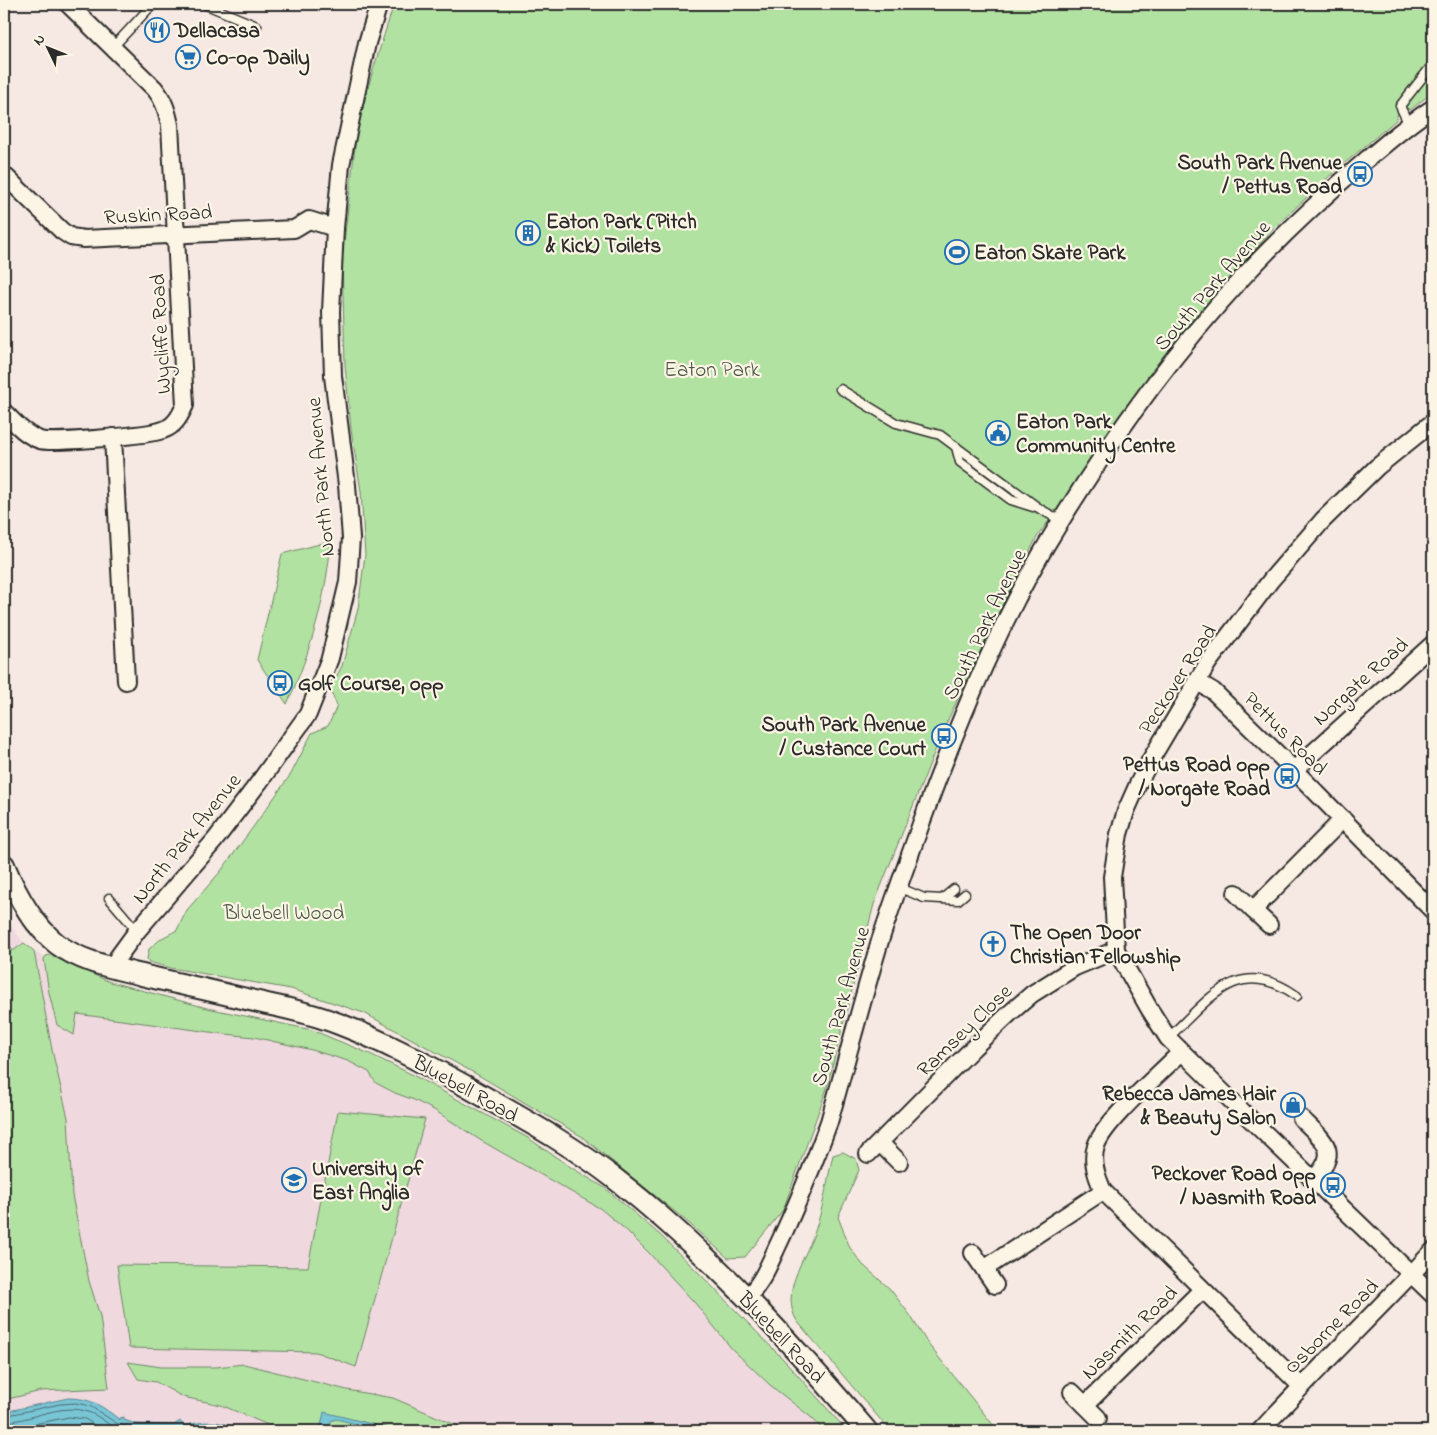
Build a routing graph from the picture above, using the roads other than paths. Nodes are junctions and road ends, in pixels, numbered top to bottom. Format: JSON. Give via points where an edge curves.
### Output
{"nodes":[{"id":1,"x":68,"y":4,"type":"edge"},
{"id":2,"x":153,"y":4,"type":"edge"},
{"id":3,"x":204,"y":4,"type":"edge"},
{"id":4,"x":379,"y":4,"type":"edge"},
{"id":5,"x":257,"y":26,"type":"dead end"},
{"id":6,"x":112,"y":47,"type":"junction"},
{"id":7,"x":1433,"y":64,"type":"edge"},
{"id":8,"x":1432,"y":113,"type":"edge"},
{"id":9,"x":1409,"y":125,"type":"junction"},
{"id":10,"x":4,"y":175,"type":"edge"},
{"id":11,"x":335,"y":228,"type":"junction"},
{"id":12,"x":176,"y":235,"type":"junction"},
{"id":13,"x":840,"y":389,"type":"dead end"},
{"id":14,"x":4,"y":412,"type":"edge"},
{"id":15,"x":1433,"y":422,"type":"edge"},
{"id":16,"x":112,"y":437,"type":"junction"},
{"id":17,"x":1060,"y":520,"type":"junction"},
{"id":18,"x":1433,"y":644,"type":"edge"},
{"id":19,"x":126,"y":681,"type":"dead end"},
{"id":20,"x":1196,"y":681,"type":"junction"},
{"id":21,"x":1294,"y":770,"type":"junction"},
{"id":22,"x":1343,"y":819,"type":"junction"},
{"id":23,"x":4,"y":865,"type":"edge"},
{"id":24,"x":898,"y":886,"type":"junction"},
{"id":25,"x":954,"y":889,"type":"dead end"},
{"id":26,"x":1236,"y":893,"type":"dead end"},
{"id":27,"x":965,"y":894,"type":"dead end"},
{"id":28,"x":109,"y":898,"type":"dead end"},
{"id":29,"x":942,"y":899,"type":"junction"},
{"id":30,"x":958,"y":900,"type":"junction"},
{"id":31,"x":960,"y":910,"type":"dead end"},
{"id":32,"x":1253,"y":910,"type":"junction"},
{"id":33,"x":1433,"y":911,"type":"edge"},
{"id":34,"x":1268,"y":925,"type":"dead end"},
{"id":35,"x":137,"y":931,"type":"junction"},
{"id":36,"x":1116,"y":950,"type":"junction"},
{"id":37,"x":113,"y":968,"type":"junction"},
{"id":38,"x":1297,"y":996,"type":"dead end"},
{"id":39,"x":1168,"y":1038,"type":"junction"},
{"id":40,"x":1181,"y":1052,"type":"junction"},
{"id":41,"x":1301,"y":1118,"type":"dead end"},
{"id":42,"x":899,"y":1162,"type":"dead end"},
{"id":43,"x":1313,"y":1180,"type":"junction"},
{"id":44,"x":1103,"y":1191,"type":"junction"},
{"id":45,"x":1433,"y":1251,"type":"edge"},
{"id":46,"x":973,"y":1253,"type":"dead end"},
{"id":47,"x":984,"y":1269,"type":"junction"},
{"id":48,"x":1411,"y":1275,"type":"junction"},
{"id":49,"x":995,"y":1285,"type":"dead end"},
{"id":50,"x":1202,"y":1290,"type":"junction"},
{"id":51,"x":1433,"y":1295,"type":"edge"},
{"id":52,"x":746,"y":1298,"type":"junction"},
{"id":53,"x":1301,"y":1386,"type":"junction"},
{"id":54,"x":1072,"y":1392,"type":"dead end"},
{"id":55,"x":1085,"y":1404,"type":"junction"},
{"id":56,"x":1098,"y":1418,"type":"dead end"},
{"id":57,"x":867,"y":1431,"type":"edge"},
{"id":58,"x":1260,"y":1431,"type":"edge"}],
"edges":[{"from":1,"to":6,"type":"street","name":"Wycliffe Road"},
{"from":2,"to":6,"type":"lane"},
{"from":3,"to":5,"type":"lane"},
{"from":4,"to":11,"type":"street","name":"North Park Avenue","via":[[367,43],[341,165]]},
{"from":6,"to":12,"type":"street","name":"Wycliffe Road","via":[[155,89],[167,110]]},
{"from":7,"to":9,"type":"lane","via":[[1400,106]]},
{"from":8,"to":9,"type":"street","name":"South Park Avenue"},
{"from":9,"to":17,"type":"street","name":"South Park Avenue","via":[[1302,217],[1220,302],[1117,434]]},
{"from":10,"to":12,"type":"street","name":"Ruskin Road","via":[[71,237]]},
{"from":11,"to":12,"type":"street","name":"Ruskin Road","via":[[309,220],[294,229]]},
{"from":11,"to":35,"type":"street","name":"North Park Avenue","via":[[333,376],[351,538],[348,582],[330,658],[308,714],[260,782]]},
{"from":12,"to":16,"type":"street","name":"Wycliffe Road","via":[[185,405],[177,421],[164,430]]},
{"from":13,"to":17,"type":"lane","via":[[896,423],[940,435],[956,447],[960,462],[1011,500],[1040,509]]},
{"from":14,"to":16,"type":"street","name":"Wycliffe Road","via":[[29,435],[42,441]]},
{"from":15,"to":20,"type":"street","name":"Peckover Road","via":[[1377,467],[1323,520],[1271,580]]},
{"from":16,"to":19,"type":"street"},
{"from":17,"to":24,"type":"street","name":"South Park Avenue","via":[[1019,594],[946,754]]},
{"from":18,"to":21,"type":"street","name":"Norgate Road"},
{"from":20,"to":21,"type":"street","name":"Pettus Road","via":[[1213,691]]},
{"from":20,"to":36,"type":"street","name":"Peckover Road","via":[[1151,758],[1119,834],[1112,877]]},
{"from":21,"to":22,"type":"street","name":"Pettus Road"},
{"from":22,"to":32,"type":"street"},
{"from":22,"to":33,"type":"street","name":"Pettus Road"},
{"from":23,"to":37,"type":"street","name":"Bluebell Road","via":[[21,902],[44,932],[82,958]]},
{"from":24,"to":29,"type":"lane","via":[[924,898]]},
{"from":24,"to":52,"type":"street","name":"South Park Avenue","via":[[826,1130],[800,1198],[772,1257],[756,1288]]},
{"from":25,"to":29,"type":"lane"},
{"from":26,"to":32,"type":"street"},
{"from":27,"to":30,"type":"lane"},
{"from":28,"to":35,"type":"lane"},
{"from":29,"to":30,"type":"lane"},
{"from":30,"to":31,"type":"lane"},
{"from":32,"to":34,"type":"street"},
{"from":35,"to":37,"type":"street","name":"North Park Avenue"},
{"from":36,"to":39,"type":"street","name":"Peckover Road"},
{"from":36,"to":42,"type":"street","name":"Ramsey Close","via":[[1052,980],[1024,1000],[973,1048],[874,1148]]},
{"from":37,"to":52,"type":"street","name":"Bluebell Road","via":[[293,1010],[338,1024],[433,1068],[553,1137],[607,1173],[686,1240]]},
{"from":38,"to":39,"type":"lane","via":[[1286,987],[1268,980],[1248,978],[1230,982]]},
{"from":39,"to":40,"type":"street","name":"Peckover Road"},
{"from":40,"to":43,"type":"street","name":"Peckover Road"},
{"from":40,"to":44,"type":"street","name":"Nasmith Road","via":[[1105,1128],[1096,1146],[1094,1162]]},
{"from":41,"to":43,"type":"street","via":[[1328,1148],[1323,1170]]},
{"from":43,"to":48,"type":"street","name":"Peckover Road"},
{"from":44,"to":47,"type":"street"},
{"from":44,"to":50,"type":"street","name":"Nasmith Road"},
{"from":45,"to":48,"type":"street","name":"Osborne Road"},
{"from":46,"to":47,"type":"street"},
{"from":47,"to":49,"type":"street"},
{"from":48,"to":51,"type":"street","name":"Peckover Road"},
{"from":48,"to":53,"type":"street","name":"Osborne Road"},
{"from":50,"to":53,"type":"street","name":"Nasmith Road"},
{"from":50,"to":55,"type":"street","name":"Nasmith Road"},
{"from":52,"to":57,"type":"street","name":"Bluebell Road"},
{"from":53,"to":58,"type":"street","name":"Osborne Road"},
{"from":54,"to":55,"type":"street","name":"Nasmith Road"},
{"from":55,"to":56,"type":"street","name":"Nasmith Road"}]}
